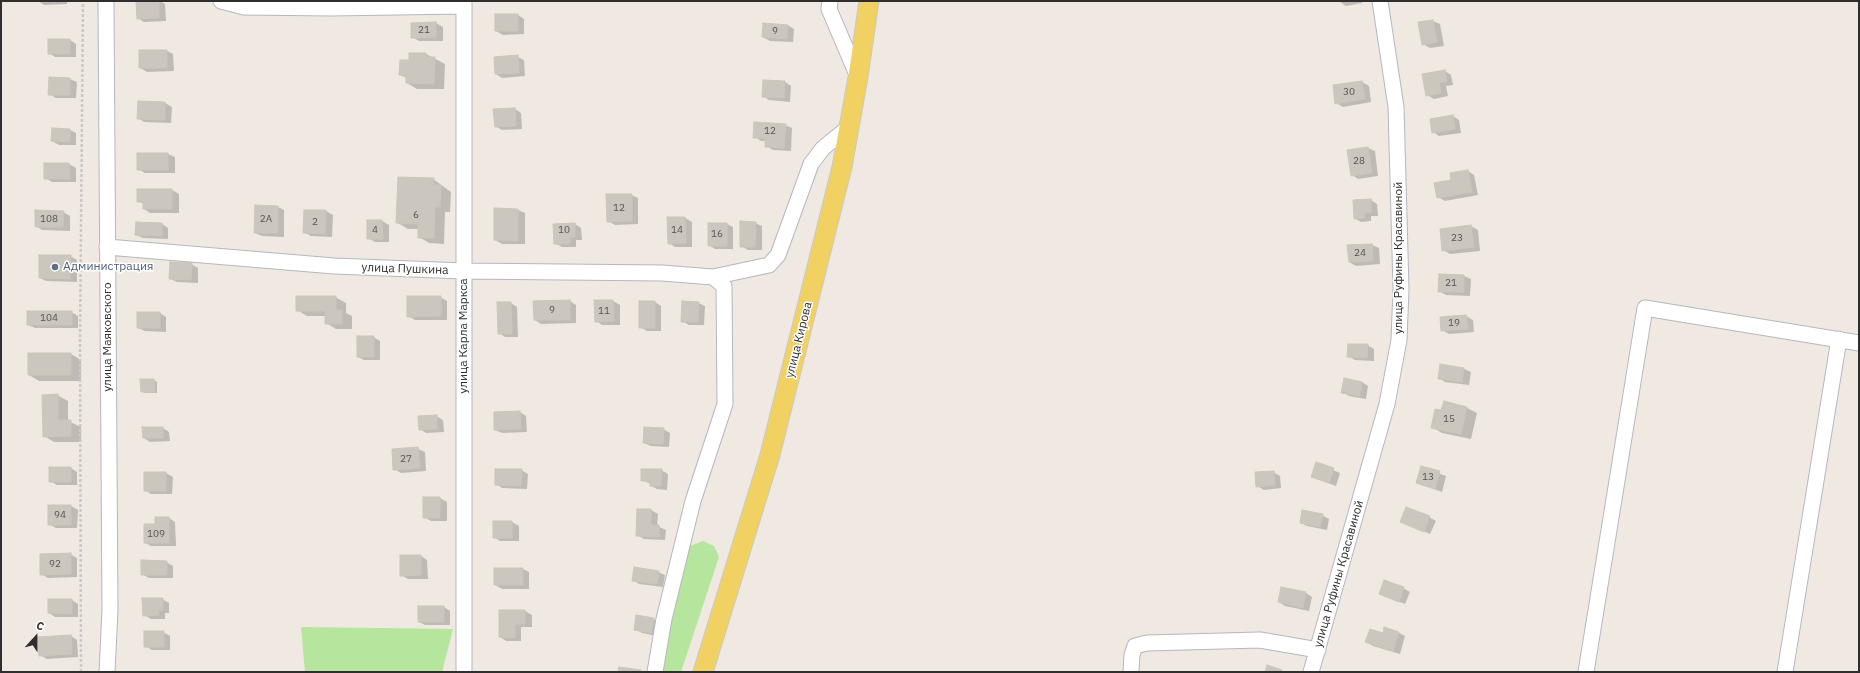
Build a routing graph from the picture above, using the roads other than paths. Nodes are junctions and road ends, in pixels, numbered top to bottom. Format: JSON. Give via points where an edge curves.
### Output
{"nodes":[{"id":1,"x":106,"y":1,"type":"edge"},
{"id":2,"x":221,"y":1,"type":"edge"},
{"id":3,"x":830,"y":1,"type":"edge"},
{"id":4,"x":869,"y":1,"type":"edge"},
{"id":5,"x":1380,"y":1,"type":"edge"},
{"id":6,"x":464,"y":3,"type":"edge"},
{"id":7,"x":858,"y":77,"type":"junction"},
{"id":8,"x":849,"y":127,"type":"junction"},
{"id":9,"x":107,"y":247,"type":"junction"},
{"id":10,"x":464,"y":271,"type":"junction"},
{"id":11,"x":712,"y":277,"type":"junction"},
{"id":12,"x":1840,"y":339,"type":"junction"},
{"id":13,"x":1859,"y":343,"type":"edge"},
{"id":14,"x":1318,"y":650,"type":"junction"},
{"id":15,"x":107,"y":672,"type":"edge"},
{"id":16,"x":464,"y":672,"type":"edge"},
{"id":17,"x":655,"y":672,"type":"edge"},
{"id":18,"x":703,"y":672,"type":"edge"},
{"id":19,"x":1131,"y":672,"type":"edge"},
{"id":20,"x":1311,"y":672,"type":"edge"},
{"id":21,"x":1586,"y":672,"type":"edge"},
{"id":22,"x":1784,"y":672,"type":"edge"}],
"edges":[{"from":1,"to":9,"type":"street","name":"улица Маяковского"},
{"from":2,"to":6,"type":"street","via":[[244,6],[331,8]]},
{"from":3,"to":7,"type":"street","via":[[830,9]]},
{"from":4,"to":7,"type":"main road","name":"улица Кирова"},
{"from":5,"to":14,"type":"street","name":"улица Руфины Красавиной","via":[[1396,108],[1401,289],[1399,340],[1386,404]]},
{"from":6,"to":10,"type":"street","name":"улица Карла Маркса"},
{"from":7,"to":8,"type":"main road","name":"улица Кирова"},
{"from":8,"to":11,"type":"street","name":"улица Пушкина","via":[[823,148],[811,164],[778,254],[769,265]]},
{"from":8,"to":18,"type":"main road","name":"улица Кирова","via":[[840,174],[770,455]]},
{"from":9,"to":10,"type":"street","name":"улица Пушкина","via":[[334,266]]},
{"from":9,"to":15,"type":"street","name":"улица Маяковского","via":[[110,610]]},
{"from":10,"to":11,"type":"street","name":"улица Пушкина","via":[[662,273]]},
{"from":10,"to":16,"type":"street","name":"улица Карла Маркса"},
{"from":11,"to":17,"type":"street","via":[[724,286],[725,404],[693,501],[664,619]]},
{"from":12,"to":13,"type":"street"},
{"from":12,"to":21,"type":"street","via":[[1645,308]]},
{"from":12,"to":22,"type":"street"},
{"from":14,"to":19,"type":"street","via":[[1260,640],[1147,643],[1135,646]]},
{"from":14,"to":20,"type":"street","name":"улица Руфины Красавиной"}]}
